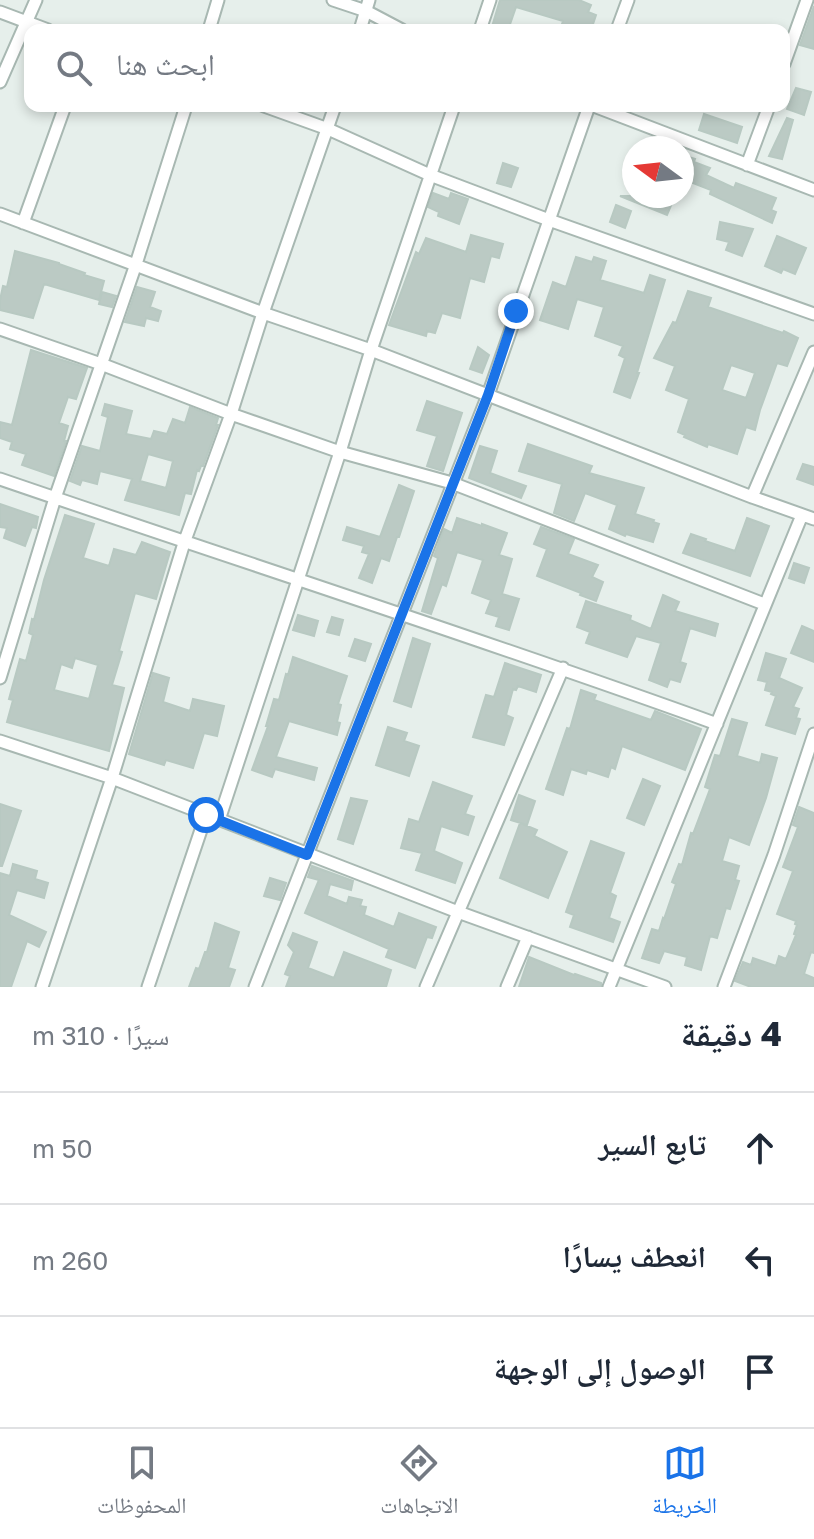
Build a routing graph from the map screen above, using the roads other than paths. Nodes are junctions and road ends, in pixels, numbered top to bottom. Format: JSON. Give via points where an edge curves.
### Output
{"nodes":[{"id":1,"x":36,"y":0,"type":"edge"},
{"id":2,"x":218,"y":0,"type":"edge"},
{"id":3,"x":333,"y":0,"type":"edge"},
{"id":4,"x":490,"y":0,"type":"edge"},
{"id":5,"x":628,"y":0,"type":"edge"},
{"id":6,"x":807,"y":0,"type":"edge"},
{"id":7,"x":368,"y":6,"type":"edge"},
{"id":8,"x":0,"y":12,"type":"edge"},
{"id":9,"x":26,"y":22,"type":"junction"},
{"id":10,"x":32,"y":24,"type":"edge"},
{"id":11,"x":211,"y":24,"type":"edge"},
{"id":12,"x":394,"y":24,"type":"edge"},
{"id":13,"x":482,"y":24,"type":"edge"},
{"id":14,"x":619,"y":24,"type":"edge"},
{"id":15,"x":24,"y":27,"type":"edge"},
{"id":16,"x":790,"y":47,"type":"edge"},
{"id":17,"x":0,"y":82,"type":"edge"},
{"id":18,"x":63,"y":112,"type":"edge"},
{"id":19,"x":184,"y":112,"type":"edge"},
{"id":20,"x":281,"y":112,"type":"edge"},
{"id":21,"x":333,"y":112,"type":"edge"},
{"id":22,"x":452,"y":112,"type":"edge"},
{"id":23,"x":589,"y":112,"type":"edge"},
{"id":24,"x":607,"y":112,"type":"edge"},
{"id":25,"x":767,"y":112,"type":"edge"},
{"id":26,"x":328,"y":129,"type":"junction"},
{"id":27,"x":747,"y":165,"type":"junction"},
{"id":28,"x":430,"y":175,"type":"junction"},
{"id":29,"x":814,"y":190,"type":"edge"},
{"id":30,"x":0,"y":214,"type":"edge"},
{"id":31,"x":549,"y":220,"type":"junction"},
{"id":32,"x":23,"y":223,"type":"junction"},
{"id":33,"x":136,"y":264,"type":"junction"},
{"id":34,"x":813,"y":309,"type":"edge"},
{"id":35,"x":263,"y":313,"type":"junction"},
{"id":36,"x":0,"y":329,"type":"edge"},
{"id":37,"x":371,"y":350,"type":"junction"},
{"id":38,"x":814,"y":352,"type":"edge"},
{"id":39,"x":101,"y":364,"type":"junction"},
{"id":40,"x":488,"y":395,"type":"junction"},
{"id":41,"x":231,"y":414,"type":"junction"},
{"id":42,"x":340,"y":452,"type":"junction"},
{"id":43,"x":0,"y":479,"type":"edge"},
{"id":44,"x":452,"y":483,"type":"junction"},
{"id":45,"x":752,"y":497,"type":"junction"},
{"id":46,"x":55,"y":498,"type":"junction"},
{"id":47,"x":808,"y":517,"type":"edge"},
{"id":48,"x":184,"y":543,"type":"junction"},
{"id":49,"x":297,"y":579,"type":"junction"},
{"id":50,"x":764,"y":604,"type":"junction"},
{"id":51,"x":402,"y":614,"type":"junction"},
{"id":52,"x":563,"y":668,"type":"junction"},
{"id":53,"x":0,"y":678,"type":"edge"},
{"id":54,"x":717,"y":724,"type":"junction"},
{"id":55,"x":814,"y":734,"type":"edge"},
{"id":56,"x":0,"y":741,"type":"edge"},
{"id":57,"x":112,"y":778,"type":"junction"},
{"id":58,"x":206,"y":815,"type":"junction"},
{"id":59,"x":219,"y":820,"type":"junction"},
{"id":60,"x":307,"y":855,"type":"junction"},
{"id":61,"x":458,"y":912,"type":"junction"},
{"id":62,"x":528,"y":937,"type":"junction"},
{"id":63,"x":617,"y":969,"type":"junction"},
{"id":64,"x":42,"y":987,"type":"edge"},
{"id":65,"x":148,"y":987,"type":"edge"},
{"id":66,"x":255,"y":987,"type":"edge"},
{"id":67,"x":426,"y":987,"type":"edge"},
{"id":68,"x":507,"y":987,"type":"edge"},
{"id":69,"x":609,"y":987,"type":"edge"},
{"id":70,"x":665,"y":987,"type":"edge"},
{"id":71,"x":724,"y":987,"type":"edge"}],
"edges":[{"from":1,"to":9,"type":"street"},
{"from":2,"to":11,"type":"street"},
{"from":3,"to":7,"type":"street"},
{"from":4,"to":13,"type":"street"},
{"from":5,"to":14,"type":"street"},
{"from":6,"to":16,"type":"street"},
{"from":7,"to":12,"type":"street"},
{"from":8,"to":9,"type":"street"},
{"from":9,"to":10,"type":"street"},
{"from":15,"to":17,"type":"street"},
{"from":18,"to":32,"type":"street"},
{"from":19,"to":33,"type":"street"},
{"from":20,"to":26,"type":"street"},
{"from":21,"to":26,"type":"street"},
{"from":22,"to":28,"type":"street"},
{"from":23,"to":31,"type":"street"},
{"from":24,"to":27,"type":"street"},
{"from":25,"to":27,"type":"street"},
{"from":26,"to":28,"type":"street"},
{"from":26,"to":35,"type":"street"},
{"from":27,"to":29,"type":"street"},
{"from":28,"to":31,"type":"street"},
{"from":28,"to":37,"type":"street"},
{"from":30,"to":32,"type":"street"},
{"from":31,"to":34,"type":"street"},
{"from":31,"to":40,"type":"street"},
{"from":32,"to":33,"type":"street"},
{"from":33,"to":35,"type":"street"},
{"from":33,"to":39,"type":"street"},
{"from":35,"to":37,"type":"street"},
{"from":35,"to":41,"type":"street"},
{"from":36,"to":39,"type":"street"},
{"from":37,"to":40,"type":"street"},
{"from":37,"to":42,"type":"street"},
{"from":38,"to":45,"type":"street"},
{"from":39,"to":41,"type":"street"},
{"from":39,"to":46,"type":"street"},
{"from":40,"to":44,"type":"street"},
{"from":40,"to":45,"type":"street"},
{"from":41,"to":42,"type":"street"},
{"from":41,"to":48,"type":"street"},
{"from":42,"to":44,"type":"street"},
{"from":42,"to":49,"type":"street"},
{"from":43,"to":46,"type":"street"},
{"from":44,"to":50,"type":"street"},
{"from":44,"to":51,"type":"street"},
{"from":45,"to":47,"type":"street"},
{"from":46,"to":48,"type":"street"},
{"from":46,"to":53,"type":"street"},
{"from":47,"to":50,"type":"street"},
{"from":48,"to":49,"type":"street"},
{"from":48,"to":57,"type":"street"},
{"from":49,"to":51,"type":"street"},
{"from":49,"to":59,"type":"street"},
{"from":50,"to":54,"type":"street"},
{"from":51,"to":52,"type":"street"},
{"from":51,"to":60,"type":"street"},
{"from":52,"to":54,"type":"street"},
{"from":52,"to":61,"type":"street"},
{"from":54,"to":63,"type":"street"},
{"from":55,"to":71,"type":"street"},
{"from":56,"to":57,"type":"street"},
{"from":57,"to":58,"type":"street"},
{"from":57,"to":64,"type":"street"},
{"from":58,"to":59,"type":"street"},
{"from":58,"to":65,"type":"street"},
{"from":59,"to":60,"type":"street"},
{"from":60,"to":61,"type":"street"},
{"from":60,"to":66,"type":"street"},
{"from":61,"to":62,"type":"street"},
{"from":61,"to":67,"type":"street"},
{"from":62,"to":63,"type":"street"},
{"from":62,"to":68,"type":"street"},
{"from":63,"to":69,"type":"street"},
{"from":63,"to":70,"type":"street"}]}
